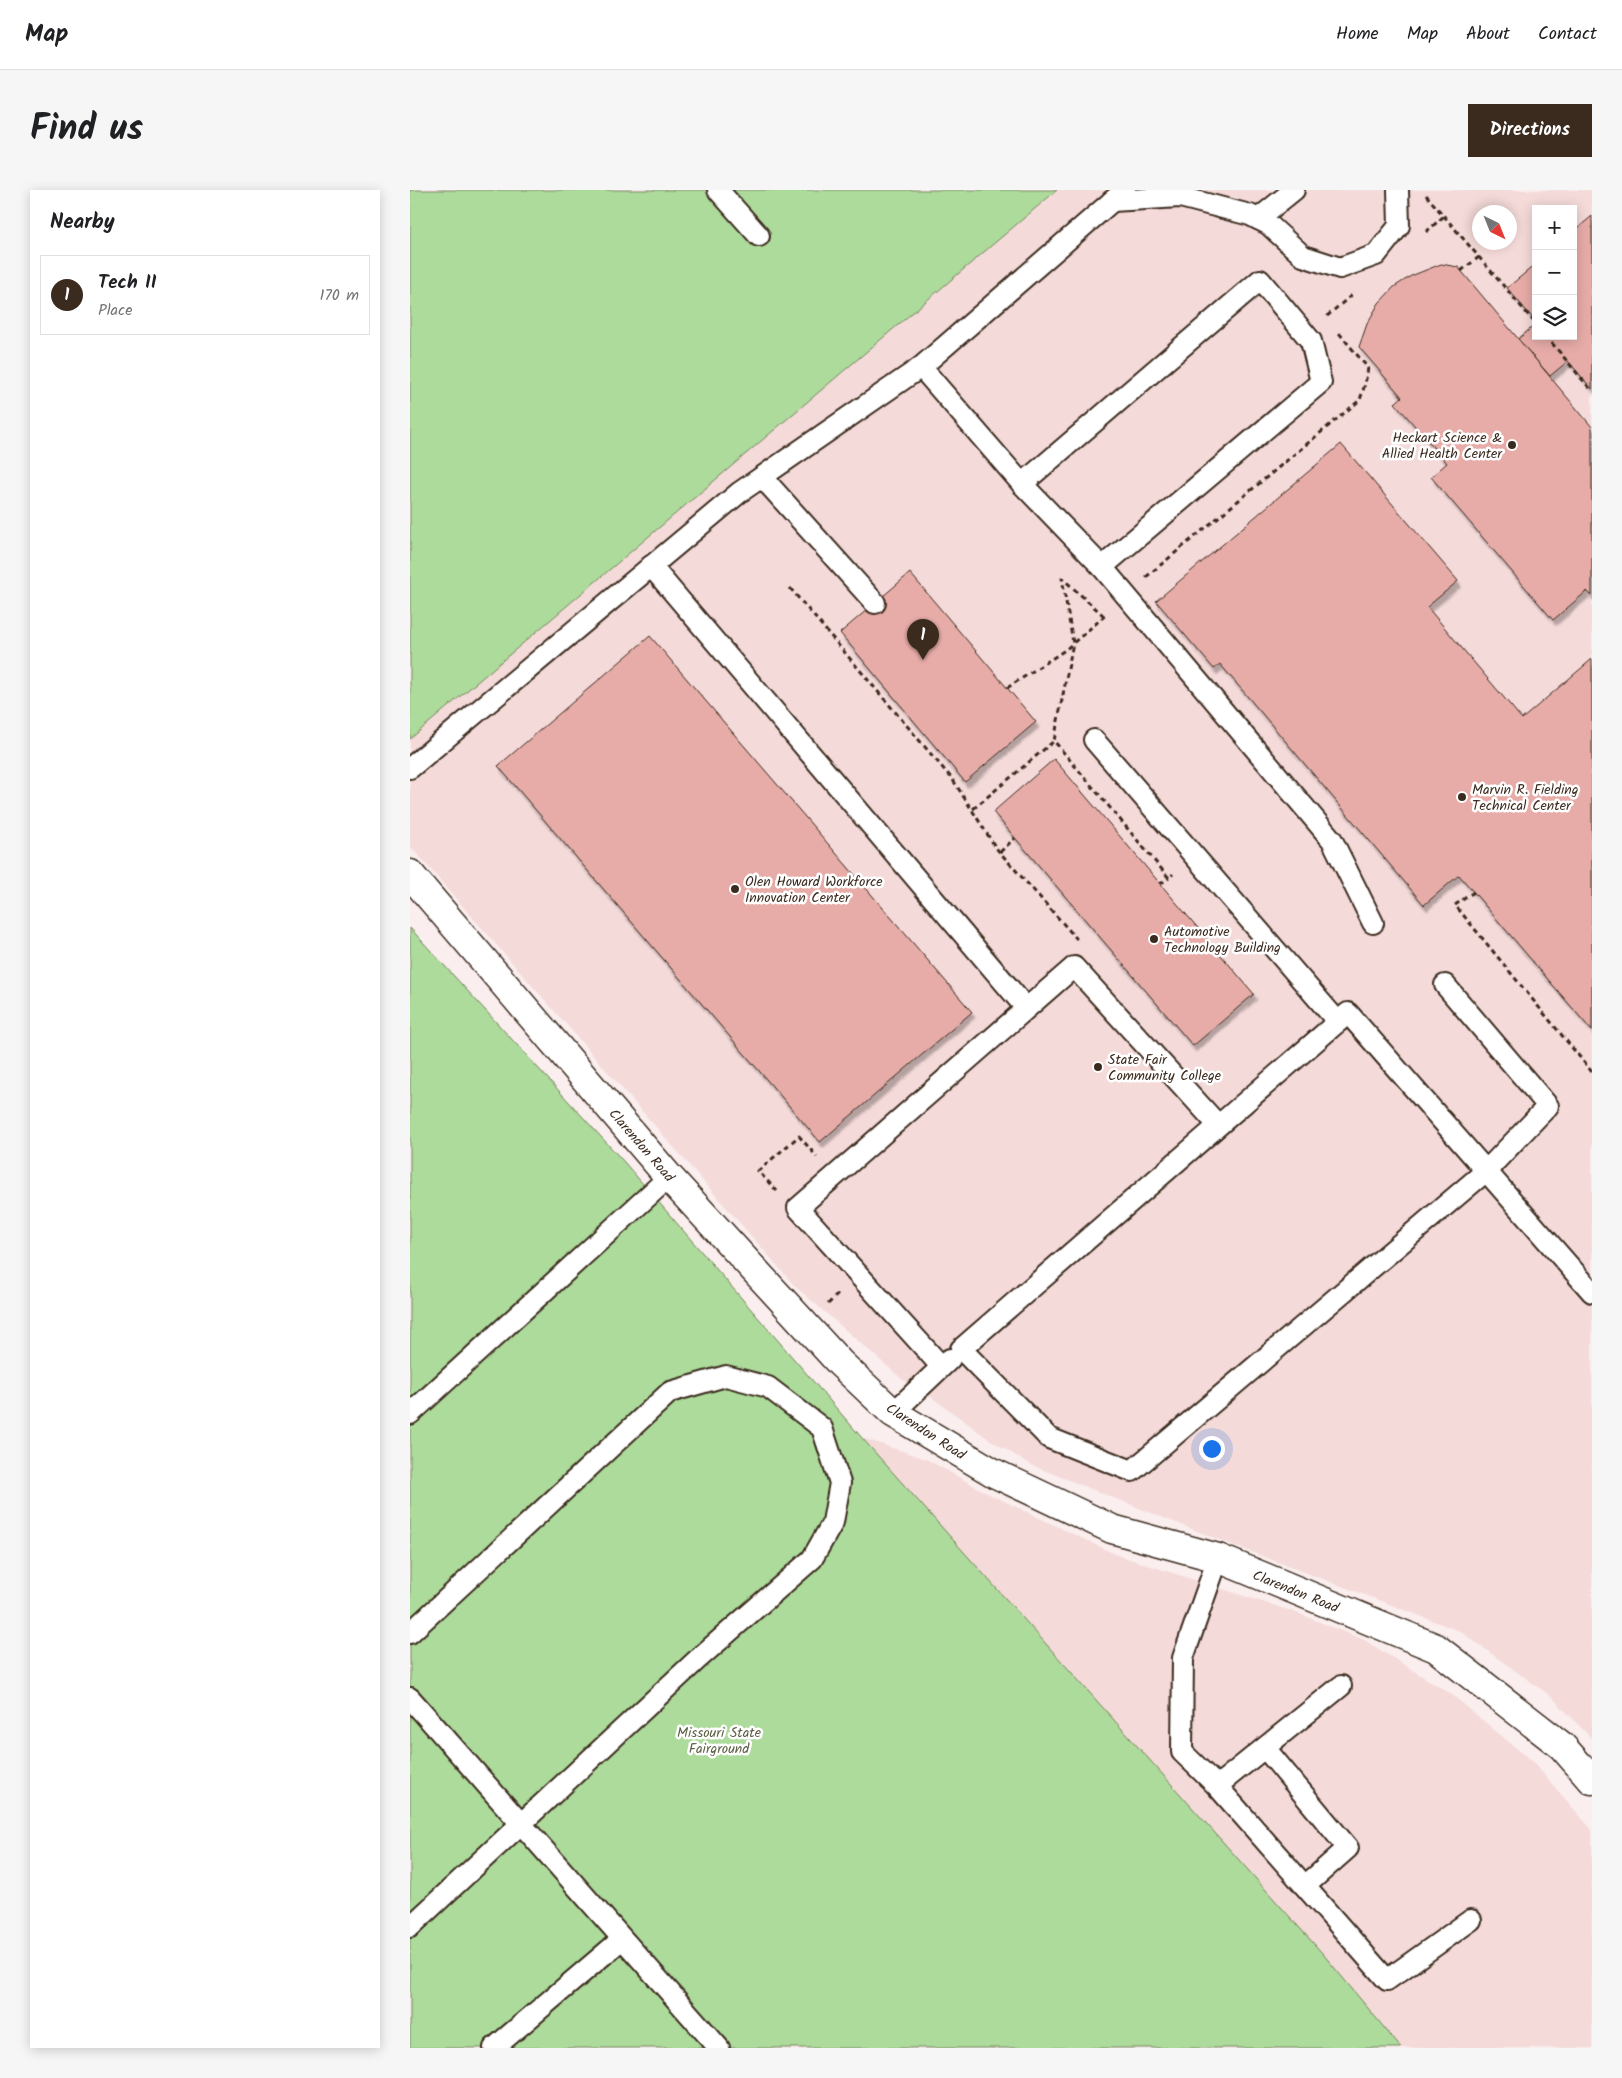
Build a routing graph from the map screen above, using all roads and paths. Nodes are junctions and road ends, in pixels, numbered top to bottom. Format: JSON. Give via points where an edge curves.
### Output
{"nodes":[{"id":1,"x":718,"y":190,"type":"edge"},
{"id":2,"x":1294,"y":190,"type":"edge"},
{"id":3,"x":1398,"y":190,"type":"edge"},
{"id":4,"x":1422,"y":190,"type":"edge"},
{"id":5,"x":1119,"y":196,"type":"edge"},
{"id":6,"x":1258,"y":219,"type":"junction"},
{"id":7,"x":759,"y":236,"type":"dead end"},
{"id":8,"x":1479,"y":258,"type":"junction"},
{"id":9,"x":1461,"y":271,"type":"dead end"},
{"id":10,"x":1532,"y":319,"type":"edge"},
{"id":11,"x":1549,"y":340,"type":"edge"},
{"id":12,"x":921,"y":367,"type":"junction"},
{"id":13,"x":1592,"y":391,"type":"edge"},
{"id":14,"x":762,"y":477,"type":"junction"},
{"id":15,"x":1022,"y":484,"type":"junction"},
{"id":16,"x":651,"y":566,"type":"junction"},
{"id":17,"x":1102,"y":567,"type":"junction"},
{"id":18,"x":790,"y":588,"type":"dead end"},
{"id":19,"x":875,"y":603,"type":"dead end"},
{"id":20,"x":1104,"y":616,"type":"dead end"},
{"id":21,"x":1073,"y":643,"type":"dead end"},
{"id":22,"x":1094,"y":740,"type":"dead end"},
{"id":23,"x":1054,"y":741,"type":"dead end"},
{"id":24,"x":410,"y":768,"type":"edge"},
{"id":25,"x":1015,"y":838,"type":"dead end"},
{"id":26,"x":1000,"y":852,"type":"dead end"},
{"id":27,"x":410,"y":874,"type":"edge"},
{"id":28,"x":1169,"y":878,"type":"dead end"},
{"id":29,"x":1160,"y":884,"type":"dead end"},
{"id":30,"x":1474,"y":892,"type":"dead end"},
{"id":31,"x":1373,"y":923,"type":"dead end"},
{"id":32,"x":1445,"y":985,"type":"dead end"},
{"id":33,"x":1026,"y":1008,"type":"junction"},
{"id":34,"x":1338,"y":1022,"type":"junction"},
{"id":35,"x":1592,"y":1072,"type":"edge"},
{"id":36,"x":1218,"y":1125,"type":"junction"},
{"id":37,"x":1486,"y":1170,"type":"junction"},
{"id":38,"x":669,"y":1177,"type":"junction"},
{"id":39,"x":1592,"y":1292,"type":"edge"},
{"id":40,"x":961,"y":1349,"type":"junction"},
{"id":41,"x":941,"y":1366,"type":"junction"},
{"id":42,"x":893,"y":1413,"type":"junction"},
{"id":43,"x":410,"y":1414,"type":"edge"},
{"id":44,"x":1218,"y":1558,"type":"junction"},
{"id":45,"x":410,"y":1633,"type":"edge"},
{"id":46,"x":1341,"y":1686,"type":"dead end"},
{"id":47,"x":410,"y":1698,"type":"edge"},
{"id":48,"x":1265,"y":1748,"type":"junction"},
{"id":49,"x":1592,"y":1780,"type":"edge"},
{"id":50,"x":1217,"y":1786,"type":"junction"},
{"id":51,"x":520,"y":1824,"type":"junction"},
{"id":52,"x":1305,"y":1886,"type":"junction"},
{"id":53,"x":1471,"y":1920,"type":"dead end"},
{"id":54,"x":410,"y":1927,"type":"edge"},
{"id":55,"x":622,"y":1939,"type":"junction"},
{"id":56,"x":494,"y":2048,"type":"edge"},
{"id":57,"x":719,"y":2048,"type":"edge"}],
"edges":[{"from":1,"to":7,"type":"lane"},
{"from":2,"to":6,"type":"lane"},
{"from":3,"to":6,"type":"lane","via":[[1399,226],[1376,255],[1340,268],[1303,256]]},
{"from":4,"to":8,"type":"path"},
{"from":5,"to":6,"type":"lane","via":[[1180,197]]},
{"from":5,"to":12,"type":"lane"},
{"from":8,"to":9,"type":"path"},
{"from":8,"to":10,"type":"path"},
{"from":11,"to":13,"type":"path"},
{"from":12,"to":14,"type":"lane"},
{"from":12,"to":15,"type":"lane"},
{"from":14,"to":16,"type":"lane"},
{"from":14,"to":19,"type":"lane"},
{"from":15,"to":17,"type":"lane"},
{"from":15,"to":17,"type":"lane","via":[[1260,280],[1311,341],[1321,382]]},
{"from":16,"to":24,"type":"lane"},
{"from":16,"to":33,"type":"lane"},
{"from":17,"to":31,"type":"lane","via":[[1332,840]]},
{"from":18,"to":23,"type":"path","via":[[953,780],[973,809]]},
{"from":20,"to":21,"type":"path","via":[[1062,578]]},
{"from":22,"to":34,"type":"lane"},
{"from":25,"to":26,"type":"path"},
{"from":27,"to":38,"type":"street","name":"Clarendon Road"},
{"from":28,"to":29,"type":"path"},
{"from":30,"to":35,"type":"path","via":[[1455,905]]},
{"from":32,"to":37,"type":"lane","via":[[1548,1106]]},
{"from":33,"to":36,"type":"lane","via":[[1074,967]]},
{"from":33,"to":41,"type":"lane","via":[[798,1208]]},
{"from":34,"to":36,"type":"lane"},
{"from":34,"to":37,"type":"lane","via":[[1348,1013]]},
{"from":36,"to":40,"type":"lane"},
{"from":37,"to":39,"type":"lane"},
{"from":37,"to":40,"type":"lane","via":[[1132,1471],[1049,1438]]},
{"from":38,"to":42,"type":"street","name":"Clarendon Road","via":[[840,1363]]},
{"from":38,"to":43,"type":"lane"},
{"from":40,"to":41,"type":"lane"},
{"from":41,"to":42,"type":"lane"},
{"from":42,"to":44,"type":"street","name":"Clarendon Road","via":[[994,1473],[1112,1529]]},
{"from":44,"to":49,"type":"street","name":"Clarendon Road","via":[[1436,1648],[1562,1746]]},
{"from":44,"to":50,"type":"lane","via":[[1183,1658],[1182,1752]]},
{"from":45,"to":51,"type":"lane","via":[[670,1392],[726,1376],[768,1387],[822,1428],[840,1483],[833,1522],[812,1559],[698,1658]]},
{"from":46,"to":48,"type":"lane"},
{"from":47,"to":51,"type":"lane"},
{"from":48,"to":50,"type":"lane"},
{"from":48,"to":52,"type":"lane","via":[[1348,1848]]},
{"from":50,"to":52,"type":"lane"},
{"from":51,"to":54,"type":"lane"},
{"from":51,"to":55,"type":"lane"},
{"from":52,"to":53,"type":"lane","via":[[1388,1980]]},
{"from":55,"to":56,"type":"lane"},
{"from":55,"to":57,"type":"lane"}]}
